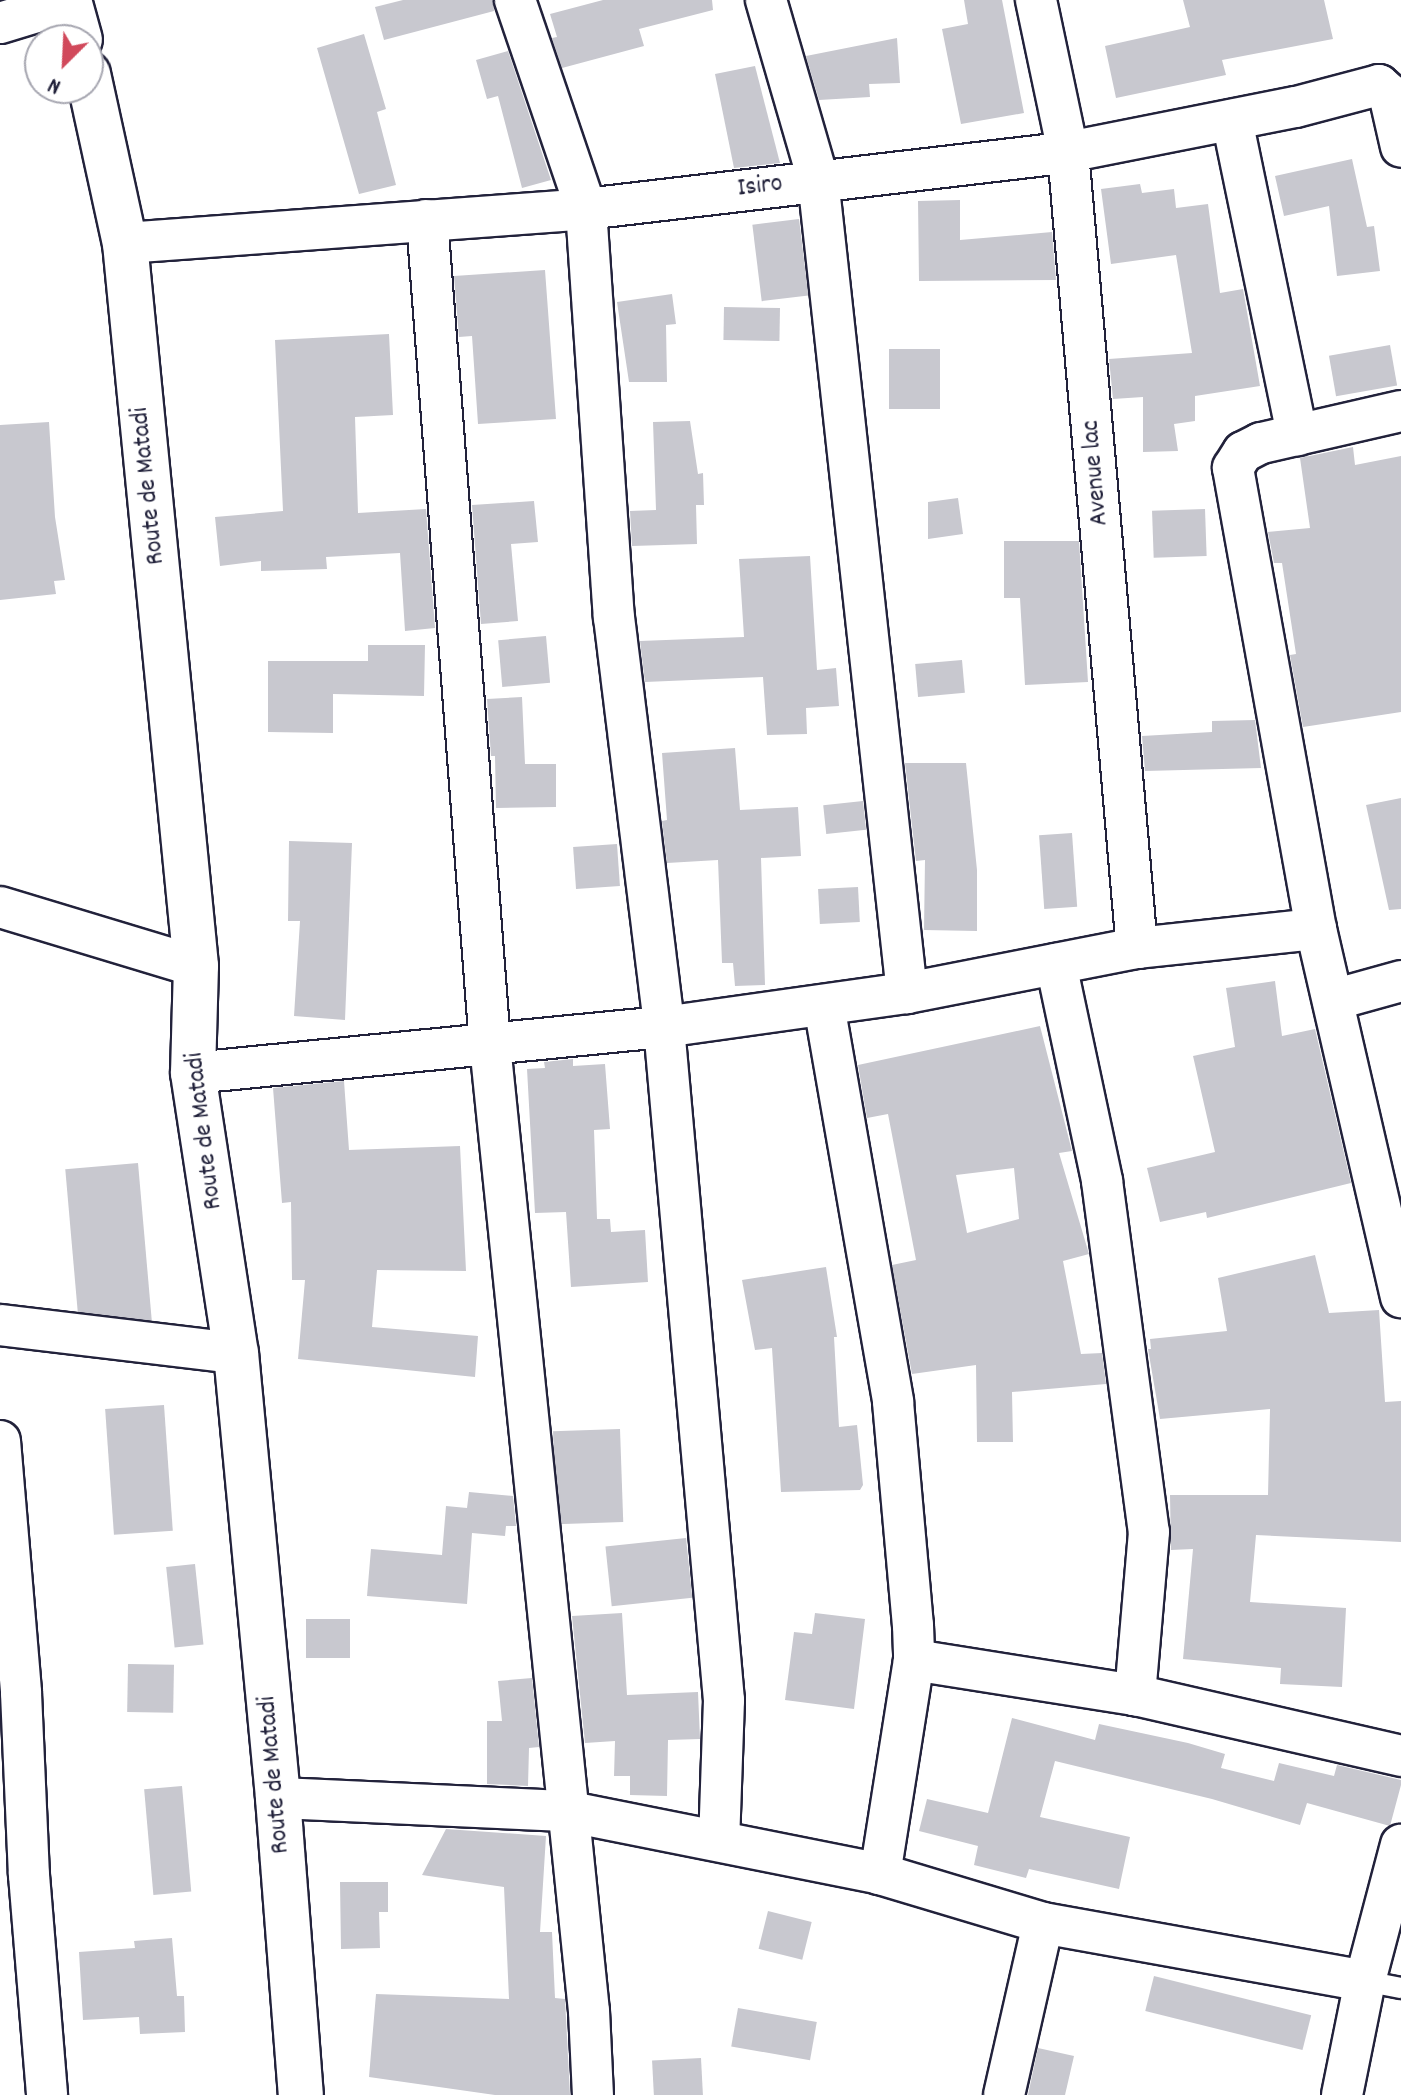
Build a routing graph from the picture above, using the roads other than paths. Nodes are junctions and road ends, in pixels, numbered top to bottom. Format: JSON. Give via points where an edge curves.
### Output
{"nodes":[{"id":1,"x":515,"y":0,"type":"edge"},
{"id":2,"x":766,"y":0,"type":"edge"},
{"id":3,"x":1036,"y":0,"type":"edge"},
{"id":4,"x":73,"y":14,"type":"edge"},
{"id":5,"x":0,"y":23,"type":"edge"},
{"id":6,"x":95,"y":104,"type":"edge"},
{"id":7,"x":1232,"y":120,"type":"junction"},
{"id":8,"x":1401,"y":147,"type":"edge"},
{"id":9,"x":1068,"y":152,"type":"junction"},
{"id":10,"x":818,"y":179,"type":"junction"},
{"id":11,"x":586,"y":209,"type":"junction"},
{"id":12,"x":427,"y":220,"type":"junction"},
{"id":13,"x":125,"y":243,"type":"junction"},
{"id":14,"x":1401,"y":411,"type":"edge"},
{"id":15,"x":1297,"y":435,"type":"junction"},
{"id":16,"x":0,"y":907,"type":"edge"},
{"id":17,"x":1316,"y":929,"type":"junction"},
{"id":18,"x":1137,"y":948,"type":"junction"},
{"id":19,"x":1056,"y":964,"type":"junction"},
{"id":20,"x":196,"y":966,"type":"junction"},
{"id":21,"x":1401,"y":981,"type":"edge"},
{"id":22,"x":907,"y":993,"type":"junction"},
{"id":23,"x":1333,"y":1000,"type":"junction"},
{"id":24,"x":824,"y":1005,"type":"junction"},
{"id":25,"x":664,"y":1027,"type":"junction"},
{"id":26,"x":490,"y":1045,"type":"junction"},
{"id":27,"x":193,"y":1073,"type":"junction"},
{"id":28,"x":1401,"y":1297,"type":"edge"},
{"id":29,"x":0,"y":1325,"type":"edge"},
{"id":30,"x":236,"y":1353,"type":"junction"},
{"id":31,"x":0,"y":1441,"type":"edge"},
{"id":32,"x":914,"y":1660,"type":"junction"},
{"id":33,"x":11,"y":1690,"type":"edge"},
{"id":34,"x":1135,"y":1695,"type":"junction"},
{"id":35,"x":1401,"y":1756,"type":"edge"},
{"id":36,"x":278,"y":1798,"type":"junction"},
{"id":37,"x":566,"y":1811,"type":"junction"},
{"id":38,"x":719,"y":1840,"type":"junction"},
{"id":39,"x":1401,"y":1845,"type":"edge"},
{"id":40,"x":880,"y":1874,"type":"junction"},
{"id":41,"x":16,"y":1900,"type":"edge"},
{"id":42,"x":1043,"y":1923,"type":"junction"},
{"id":43,"x":1383,"y":1985,"type":"edge"},
{"id":44,"x":47,"y":2095,"type":"edge"},
{"id":45,"x":301,"y":2095,"type":"edge"},
{"id":46,"x":593,"y":2095,"type":"edge"},
{"id":47,"x":1004,"y":2095,"type":"edge"},
{"id":48,"x":1342,"y":2095,"type":"edge"}],
"edges":[{"from":1,"to":11,"type":"street"},
{"from":2,"to":10,"type":"street"},
{"from":3,"to":9,"type":"street","name":"Avenue lac"},
{"from":4,"to":5,"type":"street"},
{"from":6,"to":13,"type":"main road","name":"Route de Matadi"},
{"from":7,"to":8,"type":"street","name":"Isiro","via":[[1372,86],[1387,89]]},
{"from":7,"to":9,"type":"street","name":"Isiro"},
{"from":7,"to":15,"type":"street"},
{"from":9,"to":10,"type":"street","name":"Isiro"},
{"from":9,"to":18,"type":"street","name":"Avenue lac"},
{"from":10,"to":11,"type":"street","name":"Isiro"},
{"from":10,"to":22,"type":"street"},
{"from":11,"to":12,"type":"street","name":"Isiro"},
{"from":11,"to":25,"type":"street","via":[[614,617]]},
{"from":12,"to":13,"type":"street","name":"Isiro"},
{"from":12,"to":26,"type":"street"},
{"from":13,"to":20,"type":"main road","name":"Route de Matadi"},
{"from":14,"to":15,"type":"street"},
{"from":15,"to":17,"type":"street","via":[[1243,452],[1233,468]]},
{"from":16,"to":20,"type":"street"},
{"from":17,"to":18,"type":"street"},
{"from":17,"to":23,"type":"street"},
{"from":18,"to":19,"type":"street"},
{"from":19,"to":22,"type":"street"},
{"from":19,"to":34,"type":"street","via":[[1102,1181],[1149,1532]]},
{"from":20,"to":27,"type":"main road","name":"Route de Matadi"},
{"from":21,"to":23,"type":"street"},
{"from":22,"to":24,"type":"street"},
{"from":23,"to":28,"type":"street"},
{"from":24,"to":25,"type":"street"},
{"from":24,"to":32,"type":"street","via":[[893,1402]]},
{"from":25,"to":26,"type":"street"},
{"from":25,"to":38,"type":"street","via":[[724,1700]]},
{"from":26,"to":27,"type":"street"},
{"from":26,"to":37,"type":"street"},
{"from":27,"to":30,"type":"main road","name":"Route de Matadi"},
{"from":29,"to":30,"type":"street"},
{"from":30,"to":36,"type":"main road","name":"Route de Matadi"},
{"from":31,"to":33,"type":"street"},
{"from":32,"to":34,"type":"street"},
{"from":32,"to":40,"type":"street"},
{"from":33,"to":41,"type":"street"},
{"from":34,"to":35,"type":"street"},
{"from":36,"to":37,"type":"street"},
{"from":36,"to":45,"type":"main road","name":"Route de Matadi"},
{"from":37,"to":38,"type":"street"},
{"from":37,"to":46,"type":"street"},
{"from":38,"to":40,"type":"street"},
{"from":39,"to":43,"type":"street"},
{"from":40,"to":42,"type":"street"},
{"from":41,"to":44,"type":"street"},
{"from":42,"to":43,"type":"street"},
{"from":42,"to":47,"type":"street"},
{"from":43,"to":48,"type":"street"}]}
